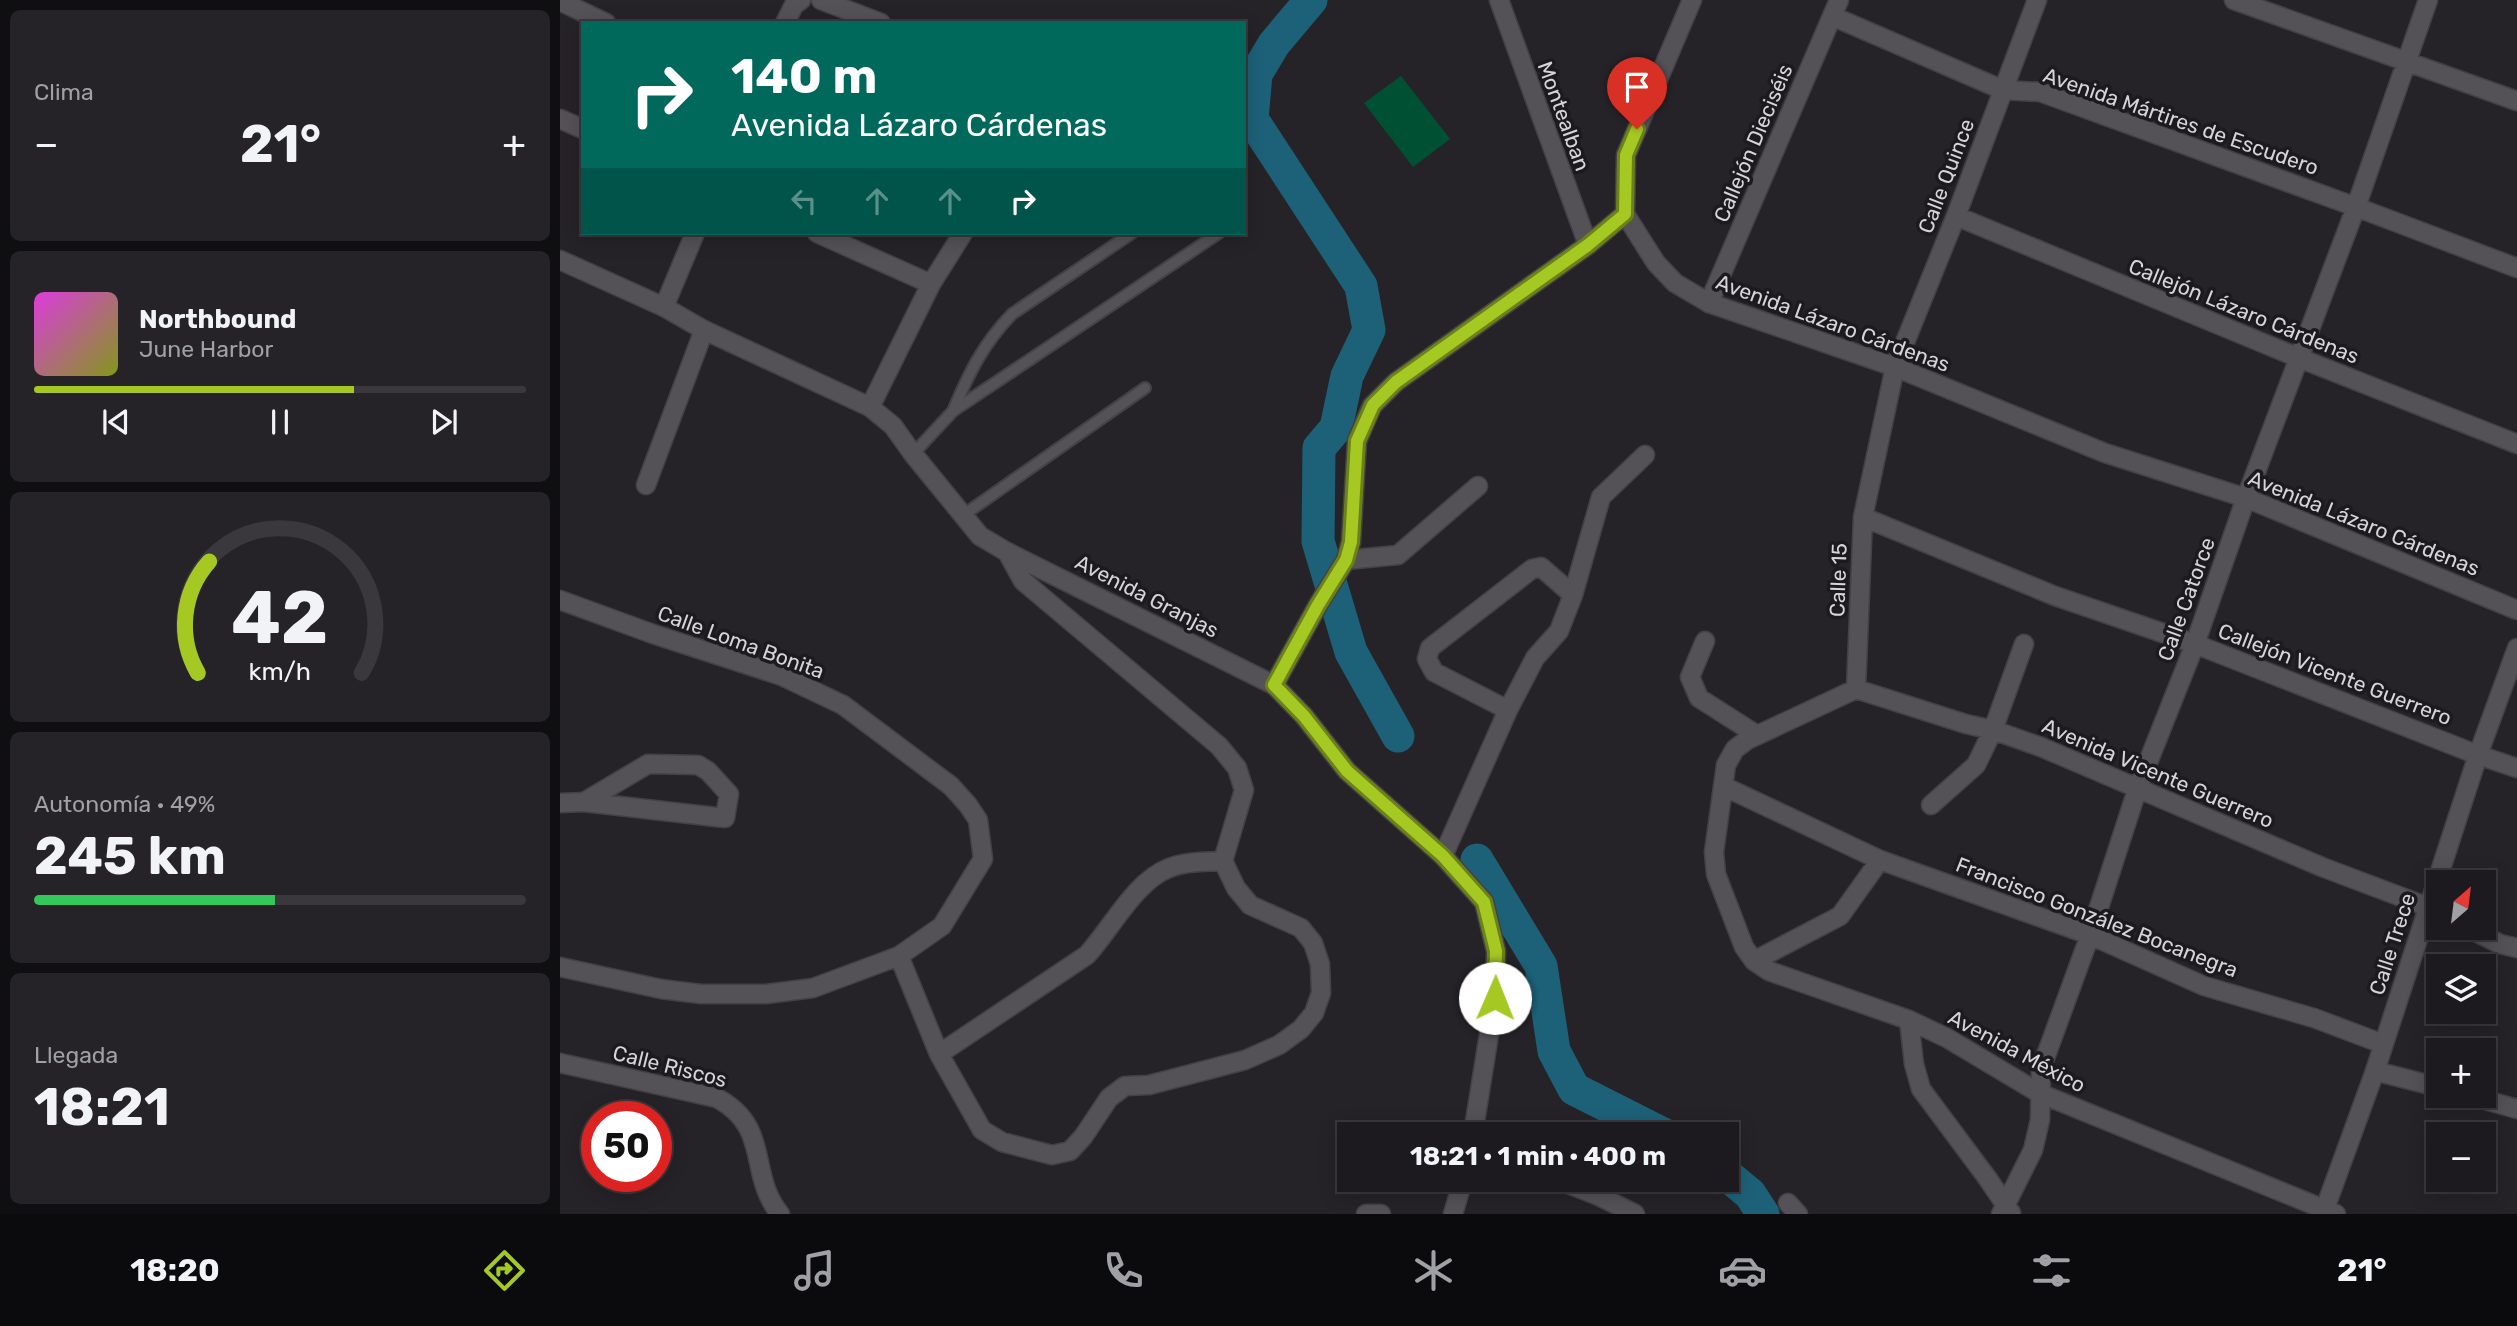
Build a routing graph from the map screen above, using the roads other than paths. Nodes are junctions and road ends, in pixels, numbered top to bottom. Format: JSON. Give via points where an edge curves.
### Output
{"nodes":[{"id":1,"x":801,"y":0,"type":"edge"},
{"id":2,"x":821,"y":0,"type":"edge"},
{"id":3,"x":1692,"y":0,"type":"edge"},
{"id":4,"x":2037,"y":0,"type":"edge"},
{"id":5,"x":2234,"y":0,"type":"edge"},
{"id":6,"x":2428,"y":0,"type":"edge"},
{"id":7,"x":1498,"y":2,"type":"edge"},
{"id":8,"x":561,"y":3,"type":"edge"},
{"id":9,"x":1835,"y":8,"type":"edge"},
{"id":10,"x":602,"y":21,"type":"edge"},
{"id":11,"x":786,"y":21,"type":"edge"},
{"id":12,"x":876,"y":21,"type":"edge"},
{"id":13,"x":2405,"y":63,"type":"junction"},
{"id":14,"x":2003,"y":90,"type":"junction"},
{"id":15,"x":2517,"y":101,"type":"edge"},
{"id":16,"x":560,"y":119,"type":"edge"},
{"id":17,"x":581,"y":128,"type":"edge"},
{"id":18,"x":2356,"y":207,"type":"junction"},
{"id":19,"x":1625,"y":214,"type":"junction"},
{"id":20,"x":1956,"y":216,"type":"junction"},
{"id":21,"x":694,"y":235,"type":"edge"},
{"id":22,"x":821,"y":235,"type":"edge"},
{"id":23,"x":962,"y":235,"type":"edge"},
{"id":24,"x":1129,"y":235,"type":"edge"},
{"id":25,"x":1216,"y":235,"type":"edge"},
{"id":26,"x":1588,"y":245,"type":"junction"},
{"id":27,"x":560,"y":260,"type":"edge"},
{"id":28,"x":2517,"y":268,"type":"edge"},
{"id":29,"x":931,"y":285,"type":"junction"},
{"id":30,"x":1709,"y":303,"type":"junction"},
{"id":31,"x":664,"y":307,"type":"junction"},
{"id":32,"x":704,"y":330,"type":"junction"},
{"id":33,"x":2299,"y":358,"type":"junction"},
{"id":34,"x":1895,"y":367,"type":"junction"},
{"id":35,"x":1144,"y":388,"type":"dead end"},
{"id":36,"x":870,"y":407,"type":"junction"},
{"id":37,"x":953,"y":411,"type":"junction"},
{"id":38,"x":2517,"y":444,"type":"edge"},
{"id":39,"x":913,"y":454,"type":"junction"},
{"id":40,"x":1645,"y":455,"type":"dead end"},
{"id":41,"x":646,"y":485,"type":"dead end"},
{"id":42,"x":1478,"y":486,"type":"dead end"},
{"id":43,"x":2246,"y":498,"type":"junction"},
{"id":44,"x":962,"y":516,"type":"junction"},
{"id":45,"x":1863,"y":517,"type":"junction"},
{"id":46,"x":1007,"y":552,"type":"junction"},
{"id":47,"x":1346,"y":560,"type":"junction"},
{"id":48,"x":1573,"y":595,"type":"junction"},
{"id":49,"x":560,"y":600,"type":"edge"},
{"id":50,"x":2517,"y":610,"type":"edge"},
{"id":51,"x":1705,"y":641,"type":"dead end"},
{"id":52,"x":2024,"y":644,"type":"dead end"},
{"id":53,"x":2195,"y":644,"type":"junction"},
{"id":54,"x":2517,"y":648,"type":"edge"},
{"id":55,"x":1274,"y":685,"type":"junction"},
{"id":56,"x":1856,"y":689,"type":"junction"},
{"id":57,"x":1507,"y":710,"type":"junction"},
{"id":58,"x":1993,"y":730,"type":"junction"},
{"id":59,"x":1757,"y":735,"type":"junction"},
{"id":60,"x":2478,"y":755,"type":"junction"},
{"id":61,"x":2517,"y":768,"type":"edge"},
{"id":62,"x":1723,"y":786,"type":"junction"},
{"id":63,"x":2137,"y":790,"type":"junction"},
{"id":64,"x":584,"y":802,"type":"junction"},
{"id":65,"x":560,"y":803,"type":"edge"},
{"id":66,"x":1931,"y":805,"type":"dead end"},
{"id":67,"x":1443,"y":856,"type":"junction"},
{"id":68,"x":1880,"y":860,"type":"junction"},
{"id":69,"x":1223,"y":861,"type":"junction"},
{"id":70,"x":2444,"y":870,"type":"edge"},
{"id":71,"x":2426,"y":906,"type":"edge"},
{"id":72,"x":2426,"y":928,"type":"edge"},
{"id":73,"x":2090,"y":935,"type":"junction"},
{"id":74,"x":2492,"y":940,"type":"edge"},
{"id":75,"x":2517,"y":948,"type":"edge"},
{"id":76,"x":899,"y":956,"type":"junction"},
{"id":77,"x":1755,"y":961,"type":"junction"},
{"id":78,"x":560,"y":967,"type":"edge"},
{"id":79,"x":1909,"y":1020,"type":"junction"},
{"id":80,"x":2383,"y":1044,"type":"junction"},
{"id":81,"x":939,"y":1054,"type":"junction"},
{"id":82,"x":560,"y":1063,"type":"edge"},
{"id":83,"x":2375,"y":1071,"type":"junction"},
{"id":84,"x":2426,"y":1084,"type":"edge"},
{"id":85,"x":2039,"y":1093,"type":"junction"},
{"id":86,"x":2496,"y":1103,"type":"edge"},
{"id":87,"x":2517,"y":1109,"type":"edge"},
{"id":88,"x":1476,"y":1122,"type":"edge"},
{"id":89,"x":1459,"y":1192,"type":"edge"},
{"id":90,"x":1589,"y":1192,"type":"edge"},
{"id":91,"x":2006,"y":1211,"type":"edge"},
{"id":92,"x":2328,"y":1213,"type":"edge"},
{"id":93,"x":780,"y":1214,"type":"edge"},
{"id":94,"x":1366,"y":1214,"type":"edge"},
{"id":95,"x":1381,"y":1214,"type":"edge"},
{"id":96,"x":1453,"y":1214,"type":"edge"},
{"id":97,"x":1635,"y":1214,"type":"edge"}],
"edges":[{"from":1,"to":11,"type":"street","via":[[793,5]]},
{"from":2,"to":12,"type":"street"},
{"from":3,"to":19,"type":"street","via":[[1626,155]]},
{"from":4,"to":14,"type":"street","name":"Calle Quince"},
{"from":5,"to":13,"type":"street"},
{"from":6,"to":13,"type":"street","name":"Calle Catorce"},
{"from":7,"to":26,"type":"street","name":"Montealban"},
{"from":8,"to":10,"type":"street"},
{"from":9,"to":14,"type":"street","name":"Avenida Mártires de Escudero"},
{"from":9,"to":30,"type":"street","name":"Callejón Dieciséis"},
{"from":13,"to":15,"type":"street"},
{"from":13,"to":18,"type":"street","name":"Calle Catorce"},
{"from":14,"to":18,"type":"street","name":"Avenida Mártires de Escudero","via":[[2040,92]]},
{"from":14,"to":20,"type":"street","name":"Calle Quince"},
{"from":16,"to":17,"type":"street"},
{"from":18,"to":28,"type":"street","name":"Avenida Mártires de Escudero"},
{"from":18,"to":33,"type":"street","name":"Calle Catorce"},
{"from":19,"to":26,"type":"street"},
{"from":19,"to":30,"type":"street","name":"Avenida Lázaro Cárdenas","via":[[1675,284]]},
{"from":20,"to":33,"type":"street","name":"Callejón Lázaro Cárdenas"},
{"from":20,"to":34,"type":"street","name":"Calle Quince"},
{"from":21,"to":31,"type":"street"},
{"from":22,"to":29,"type":"street"},
{"from":23,"to":29,"type":"street"},
{"from":24,"to":37,"type":"lane","via":[[1012,314],[973,365]]},
{"from":25,"to":37,"type":"lane"},
{"from":26,"to":47,"type":"street","via":[[1396,382],[1373,405],[1357,441]]},
{"from":27,"to":31,"type":"street","name":"Avenida Granjas"},
{"from":29,"to":36,"type":"street"},
{"from":30,"to":34,"type":"street","name":"Avenida Lázaro Cárdenas"},
{"from":31,"to":32,"type":"street","name":"Avenida Granjas"},
{"from":32,"to":36,"type":"street","name":"Avenida Granjas"},
{"from":32,"to":41,"type":"street"},
{"from":33,"to":38,"type":"street","name":"Callejón Lázaro Cárdenas"},
{"from":33,"to":43,"type":"street","name":"Calle Catorce"},
{"from":34,"to":43,"type":"street","name":"Avenida Lázaro Cárdenas","via":[[2105,453]]},
{"from":34,"to":45,"type":"street","name":"Calle 15"},
{"from":35,"to":44,"type":"lane"},
{"from":36,"to":39,"type":"street","name":"Avenida Granjas","via":[[893,426]]},
{"from":37,"to":39,"type":"lane"},
{"from":39,"to":44,"type":"street","name":"Avenida Granjas"},
{"from":40,"to":48,"type":"street","via":[[1601,497]]},
{"from":42,"to":47,"type":"street","via":[[1398,555]]},
{"from":43,"to":50,"type":"street","name":"Avenida Lázaro Cárdenas"},
{"from":43,"to":53,"type":"street","name":"Calle Catorce"},
{"from":44,"to":46,"type":"street","name":"Avenida Granjas","via":[[980,536]]},
{"from":45,"to":53,"type":"street","name":"Callejón Vicente Guerrero","via":[[2054,596]]},
{"from":45,"to":56,"type":"street","name":"Calle 15"},
{"from":46,"to":55,"type":"street","name":"Avenida Granjas"},
{"from":46,"to":69,"type":"street","via":[[1023,582],[1219,746],[1237,768],[1244,790]]},
{"from":47,"to":55,"type":"street"},
{"from":48,"to":57,"type":"street","via":[[1559,631],[1535,658]]},
{"from":48,"to":57,"type":"street","via":[[1541,567],[1532,569],[1430,648],[1427,659],[1434,672]]},
{"from":49,"to":76,"type":"street","name":"Calle Loma Bonita","via":[[806,687],[843,705],[951,786],[978,820],[983,859],[942,926]]},
{"from":51,"to":59,"type":"street","via":[[1690,677],[1699,698]]},
{"from":52,"to":58,"type":"street"},
{"from":53,"to":60,"type":"street","name":"Callejón Vicente Guerrero"},
{"from":53,"to":63,"type":"street","name":"Calle Catorce"},
{"from":54,"to":60,"type":"street","name":"Calle Trece"},
{"from":55,"to":67,"type":"street","name":"Avenida Granjas","via":[[1347,771]]},
{"from":56,"to":58,"type":"street","name":"Avenida Vicente Guerrero"},
{"from":56,"to":59,"type":"street"},
{"from":57,"to":67,"type":"street"},
{"from":58,"to":63,"type":"street","name":"Avenida Vicente Guerrero"},
{"from":58,"to":66,"type":"street","via":[[1976,765]]},
{"from":59,"to":62,"type":"street","via":[[1735,750],[1726,765]]},
{"from":60,"to":61,"type":"street","name":"Callejón Vicente Guerrero"},
{"from":60,"to":70,"type":"street","name":"Calle Trece"},
{"from":62,"to":68,"type":"street","name":"Francisco González Bocanegra"},
{"from":62,"to":77,"type":"street","via":[[1714,852],[1716,874],[1744,947]]},
{"from":63,"to":71,"type":"street","name":"Avenida Vicente Guerrero"},
{"from":63,"to":73,"type":"street","name":"Calle Catorce"},
{"from":64,"to":64,"type":"street","via":[[725,818],[729,794],[698,765],[648,764]]},
{"from":64,"to":65,"type":"street"},
{"from":67,"to":88,"type":"street","name":"Avenida Granjas","via":[[1484,902],[1496,951],[1495,998]]},
{"from":68,"to":73,"type":"street","name":"Francisco González Bocanegra"},
{"from":68,"to":77,"type":"street","via":[[1840,916]]},
{"from":69,"to":81,"type":"street","via":[[1168,868],[1149,880],[1087,955]]},
{"from":69,"to":81,"type":"street","via":[[1250,905],[1301,928],[1313,943],[1320,964],[1321,993],[1314,1013],[1279,1045],[1245,1060],[1149,1085],[1125,1086],[1109,1098],[1070,1151],[1052,1155],[1002,1142],[982,1130]]},
{"from":72,"to":80,"type":"street","name":"Calle Trece"},
{"from":73,"to":80,"type":"street","name":"Francisco González Bocanegra","via":[[2204,986],[2315,1018]]},
{"from":73,"to":85,"type":"street","name":"Calle Catorce","via":[[2041,1069]]},
{"from":74,"to":75,"type":"street"},
{"from":76,"to":78,"type":"street","name":"Calle Loma Bonita","via":[[814,988],[766,994],[661,989]]},
{"from":76,"to":81,"type":"street"},
{"from":77,"to":79,"type":"street","name":"Avenida México","via":[[1769,971]]},
{"from":79,"to":85,"type":"street","name":"Avenida México"},
{"from":79,"to":91,"type":"street","via":[[1921,1089]]},
{"from":80,"to":83,"type":"street","name":"Calle Trece"},
{"from":82,"to":93,"type":"street","name":"Calle Riscos","via":[[717,1098],[732,1106],[755,1139],[764,1187]]},
{"from":83,"to":84,"type":"street"},
{"from":83,"to":92,"type":"street","name":"Calle Trece"},
{"from":85,"to":91,"type":"street","name":"Calle Catorce","via":[[2040,1120],[2033,1150]]},
{"from":85,"to":92,"type":"street","name":"Avenida México"},
{"from":86,"to":87,"type":"street"},
{"from":89,"to":96,"type":"street"},
{"from":90,"to":97,"type":"street"},
{"from":94,"to":95,"type":"street"}]}
